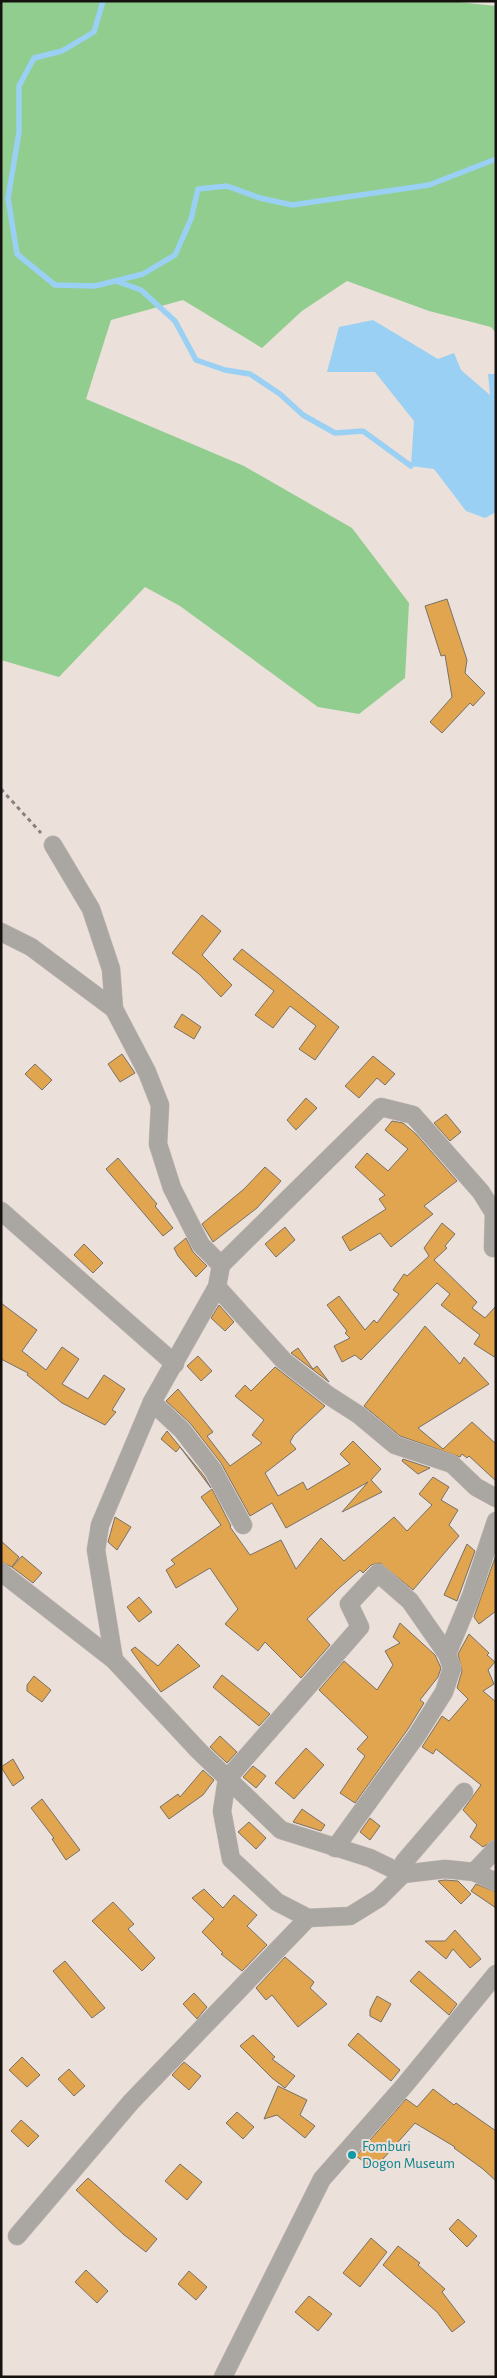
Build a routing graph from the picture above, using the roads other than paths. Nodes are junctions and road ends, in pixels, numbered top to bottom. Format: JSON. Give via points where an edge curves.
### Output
{"nodes":[{"id":1,"x":53,"y":845,"type":"road end"},
{"id":2,"x":1,"y":932,"type":"edge"},
{"id":3,"x":114,"y":1009,"type":"junction"},
{"id":4,"x":1,"y":1211,"type":"edge"},
{"id":5,"x":493,"y":1248,"type":"dead end"},
{"id":6,"x":221,"y":1264,"type":"junction"},
{"id":7,"x":217,"y":1287,"type":"junction"},
{"id":8,"x":175,"y":1364,"type":"junction"},
{"id":9,"x":152,"y":1402,"type":"junction"},
{"id":10,"x":496,"y":1498,"type":"edge"},
{"id":11,"x":496,"y":1521,"type":"edge"},
{"id":12,"x":243,"y":1525,"type":"dead end"},
{"id":13,"x":1,"y":1572,"type":"edge"},
{"id":14,"x":447,"y":1654,"type":"junction"},
{"id":15,"x":114,"y":1660,"type":"junction"},
{"id":16,"x":227,"y":1779,"type":"junction"},
{"id":17,"x":464,"y":1792,"type":"dead end"},
{"id":18,"x":335,"y":1848,"type":"junction"},
{"id":19,"x":496,"y":1849,"type":"edge"},
{"id":20,"x":474,"y":1872,"type":"junction"},
{"id":21,"x":403,"y":1874,"type":"junction"},
{"id":22,"x":496,"y":1882,"type":"edge"},
{"id":23,"x":308,"y":1918,"type":"junction"},
{"id":24,"x":496,"y":1974,"type":"edge"},
{"id":25,"x":17,"y":2236,"type":"dead end"},
{"id":26,"x":223,"y":2377,"type":"edge"}],
"edges":[{"from":1,"to":3,"type":"street","via":[[90,909],[111,969]]},
{"from":2,"to":3,"type":"street","via":[[31,947]]},
{"from":3,"to":6,"type":"street","via":[[148,1072],[160,1105],[158,1144],[172,1188],[201,1245]]},
{"from":4,"to":8,"type":"street"},
{"from":5,"to":6,"type":"street","via":[[494,1213],[480,1192],[413,1115],[381,1107]]},
{"from":6,"to":7,"type":"street"},
{"from":7,"to":8,"type":"street"},
{"from":7,"to":10,"type":"street","via":[[284,1361],[328,1395],[359,1415],[395,1445],[452,1464],[476,1487]]},
{"from":8,"to":9,"type":"street"},
{"from":9,"to":12,"type":"street","via":[[182,1430],[213,1470]]},
{"from":9,"to":15,"type":"street","via":[[100,1525],[96,1550]]},
{"from":11,"to":14,"type":"street"},
{"from":13,"to":15,"type":"street"},
{"from":14,"to":16,"type":"street","via":[[410,1601],[378,1573],[349,1604],[360,1627]]},
{"from":14,"to":18,"type":"street","via":[[452,1668],[444,1692]]},
{"from":15,"to":16,"type":"street"},
{"from":16,"to":18,"type":"street","via":[[281,1830]]},
{"from":16,"to":23,"type":"street","via":[[222,1811],[231,1859],[278,1902]]},
{"from":17,"to":21,"type":"street","via":[[404,1862]]},
{"from":18,"to":21,"type":"street","via":[[370,1858]]},
{"from":19,"to":20,"type":"street"},
{"from":20,"to":21,"type":"street","via":[[445,1869]]},
{"from":20,"to":22,"type":"street"},
{"from":21,"to":23,"type":"street","via":[[379,1898],[350,1916]]},
{"from":23,"to":25,"type":"street","via":[[131,2102]]},
{"from":24,"to":26,"type":"street","via":[[322,2179]]}]}
